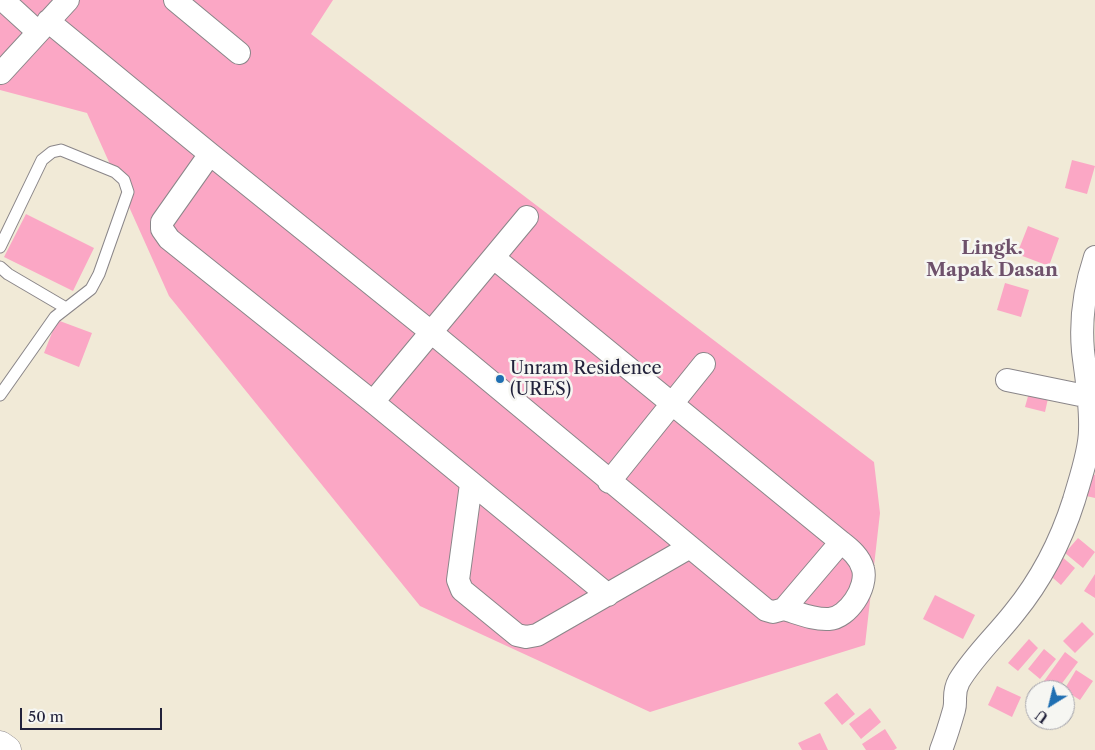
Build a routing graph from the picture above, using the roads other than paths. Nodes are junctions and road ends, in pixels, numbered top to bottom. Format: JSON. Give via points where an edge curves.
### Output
{"nodes":[{"id":1,"x":3,"y":0,"type":"edge"},
{"id":2,"x":68,"y":0,"type":"edge"},
{"id":3,"x":175,"y":0,"type":"edge"},
{"id":4,"x":43,"y":27,"type":"junction"},
{"id":5,"x":239,"y":53,"type":"dead end"},
{"id":6,"x":1,"y":74,"type":"dead end"},
{"id":7,"x":210,"y":154,"type":"junction"},
{"id":8,"x":527,"y":217,"type":"dead end"},
{"id":9,"x":0,"y":246,"type":"edge"},
{"id":10,"x":1095,"y":257,"type":"edge"},
{"id":11,"x":494,"y":258,"type":"junction"},
{"id":12,"x":0,"y":267,"type":"edge"},
{"id":13,"x":66,"y":308,"type":"junction"},
{"id":14,"x":431,"y":332,"type":"junction"},
{"id":15,"x":704,"y":364,"type":"dead end"},
{"id":16,"x":1008,"y":380,"type":"dead end"},
{"id":17,"x":0,"y":395,"type":"edge"},
{"id":18,"x":1090,"y":397,"type":"junction"},
{"id":19,"x":373,"y":402,"type":"junction"},
{"id":20,"x":673,"y":404,"type":"junction"},
{"id":21,"x":609,"y":482,"type":"junction"},
{"id":22,"x":471,"y":484,"type":"junction"},
{"id":23,"x":841,"y":542,"type":"junction"},
{"id":24,"x":690,"y":547,"type":"junction"},
{"id":25,"x":608,"y":594,"type":"junction"},
{"id":26,"x":784,"y":608,"type":"junction"},
{"id":27,"x":0,"y":745,"type":"edge"},
{"id":28,"x":7,"y":750,"type":"edge"},
{"id":29,"x":941,"y":750,"type":"edge"}],
"edges":[{"from":1,"to":4,"type":"street"},
{"from":2,"to":4,"type":"street"},
{"from":3,"to":5,"type":"street"},
{"from":4,"to":6,"type":"street"},
{"from":4,"to":7,"type":"street"},
{"from":7,"to":14,"type":"street"},
{"from":7,"to":19,"type":"street","via":[[162,222],[162,229],[169,239]]},
{"from":8,"to":11,"type":"street"},
{"from":9,"to":13,"type":"lane","via":[[42,160],[52,152],[61,150],[115,172],[124,180],[128,192],[100,274],[91,289]]},
{"from":10,"to":18,"type":"street","via":[[1082,321]]},
{"from":11,"to":14,"type":"street"},
{"from":11,"to":20,"type":"street"},
{"from":12,"to":13,"type":"lane"},
{"from":13,"to":17,"type":"lane","via":[[55,317]]},
{"from":14,"to":19,"type":"street"},
{"from":14,"to":21,"type":"street"},
{"from":15,"to":20,"type":"street"},
{"from":16,"to":18,"type":"street"},
{"from":18,"to":29,"type":"street","via":[[1090,432],[1085,459],[1056,546],[1022,602],[958,683],[955,708]]},
{"from":19,"to":22,"type":"street"},
{"from":20,"to":21,"type":"street"},
{"from":20,"to":23,"type":"street"},
{"from":21,"to":24,"type":"street"},
{"from":22,"to":25,"type":"street"},
{"from":22,"to":25,"type":"street","via":[[458,580],[462,590],[517,635],[536,635]]},
{"from":23,"to":26,"type":"street"},
{"from":23,"to":26,"type":"street","via":[[856,555],[864,577],[858,594],[842,616],[817,618]]},
{"from":24,"to":25,"type":"street"},
{"from":24,"to":26,"type":"street","via":[[766,610],[773,612]]},
{"from":27,"to":28,"type":"highway"}]}
